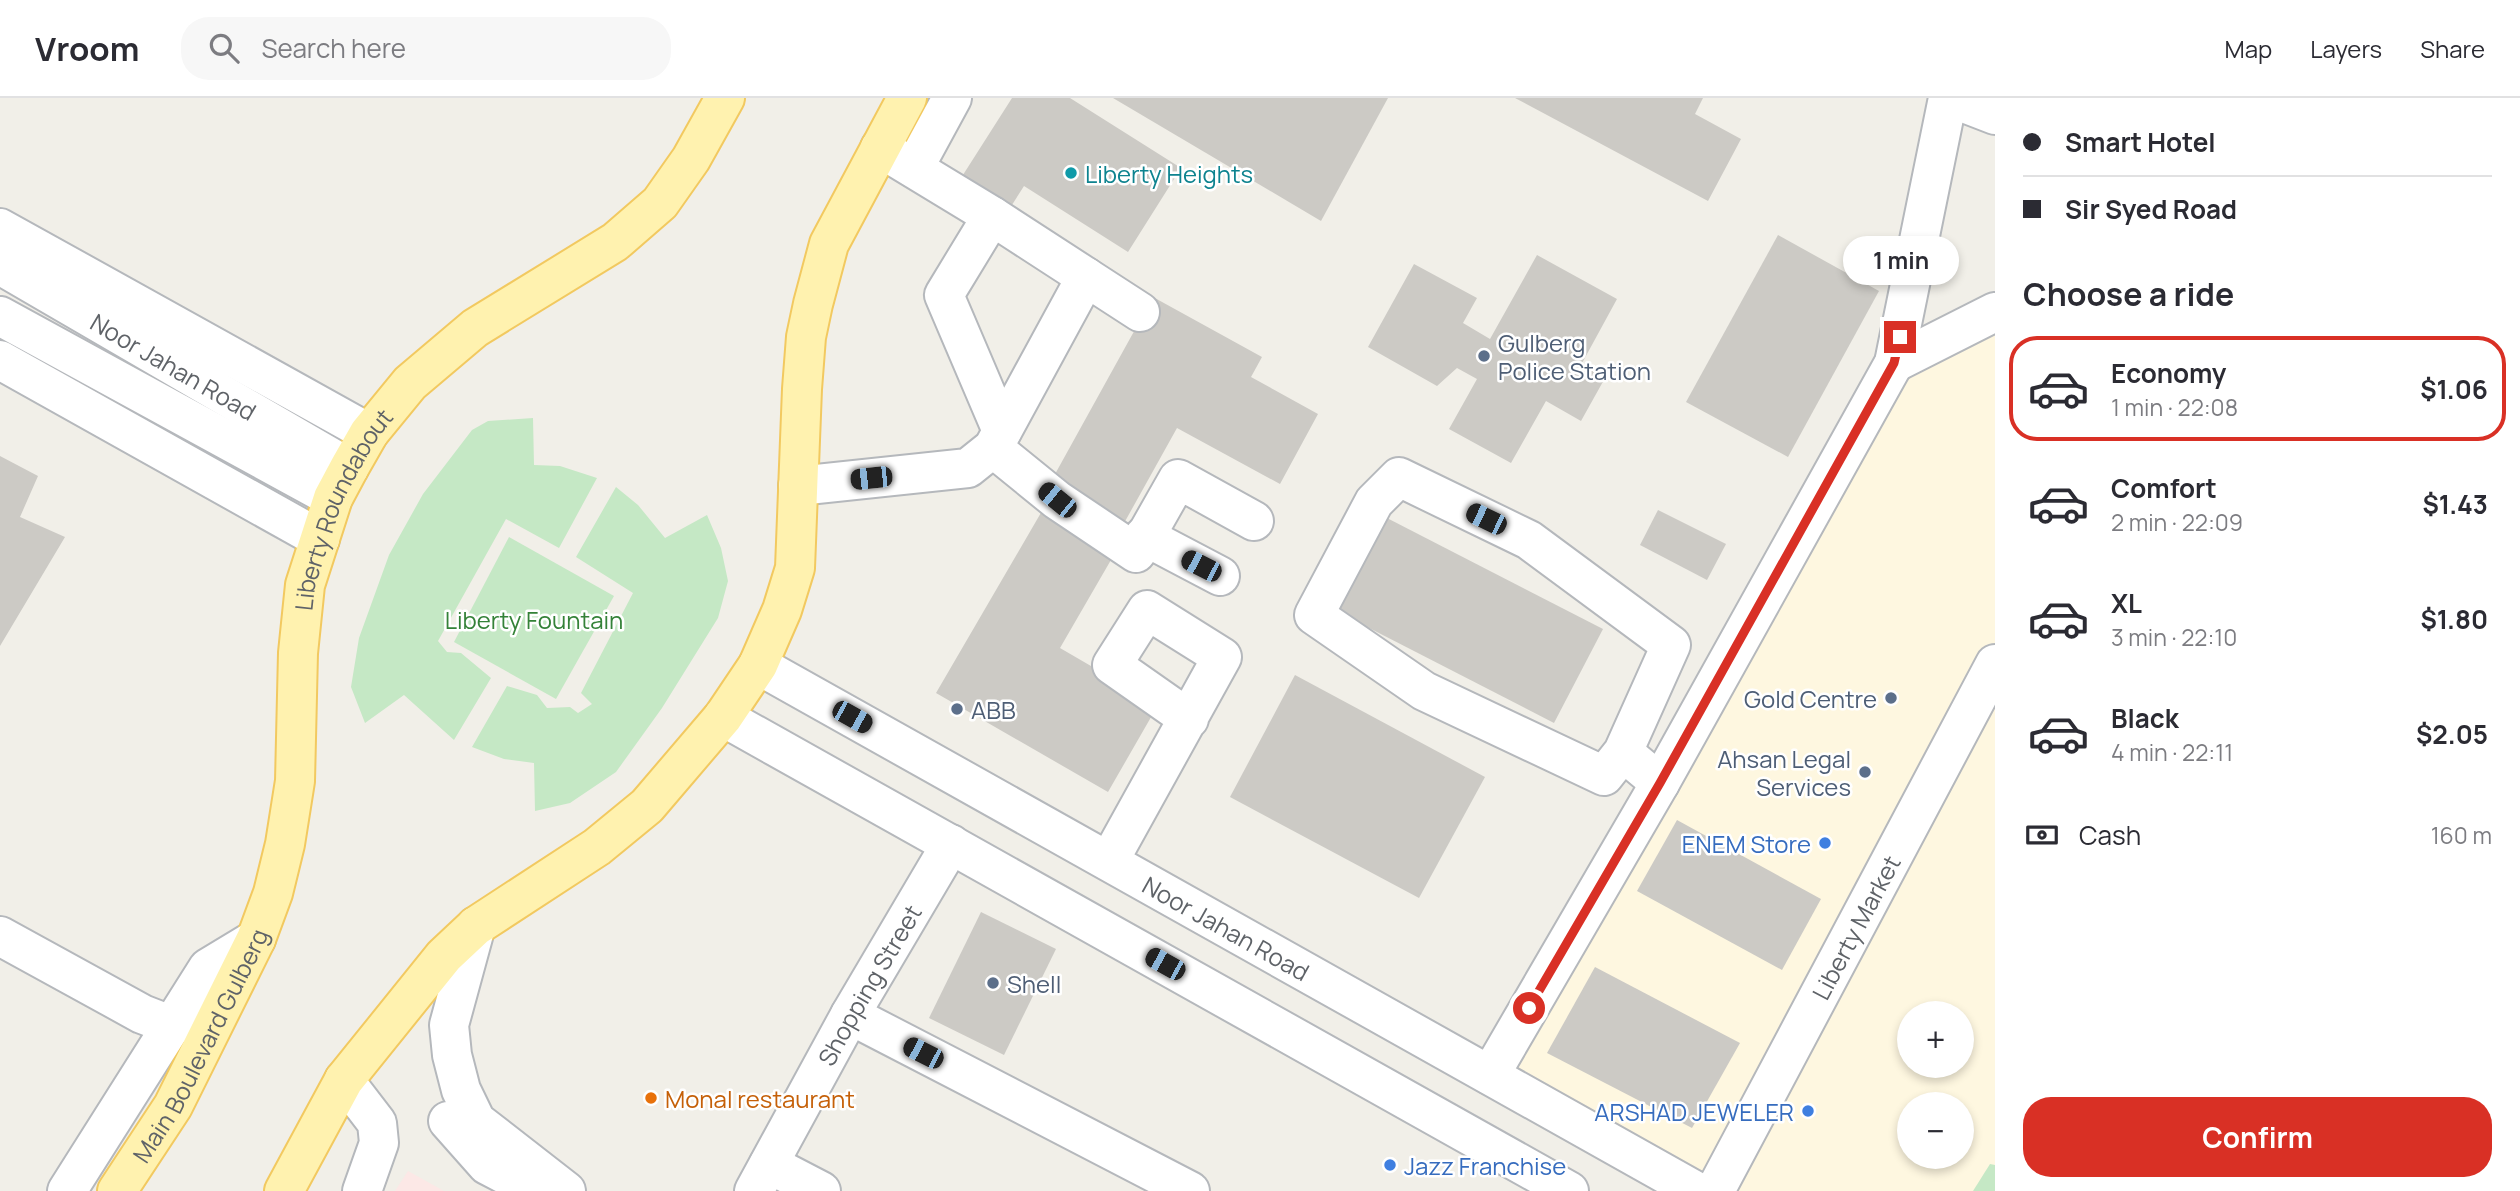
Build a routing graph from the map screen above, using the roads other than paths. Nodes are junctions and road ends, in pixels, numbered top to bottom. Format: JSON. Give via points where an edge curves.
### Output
{"nodes":[{"id":1,"x":725,"y":98,"type":"edge"},
{"id":2,"x":907,"y":98,"type":"edge"},
{"id":3,"x":952,"y":98,"type":"edge"},
{"id":4,"x":1949,"y":98,"type":"edge"},
{"id":5,"x":1995,"y":115,"type":"edge"},
{"id":6,"x":880,"y":148,"type":"junction"},
{"id":7,"x":914,"y":168,"type":"junction"},
{"id":8,"x":992,"y":216,"type":"junction"},
{"id":9,"x":0,"y":228,"type":"edge"},
{"id":10,"x":0,"y":265,"type":"edge"},
{"id":11,"x":1086,"y":277,"type":"junction"},
{"id":12,"x":1140,"y":312,"type":"dead end"},
{"id":13,"x":1995,"y":312,"type":"edge"},
{"id":14,"x":0,"y":316,"type":"edge"},
{"id":15,"x":0,"y":360,"type":"edge"},
{"id":16,"x":1894,"y":363,"type":"junction"},
{"id":17,"x":369,"y":433,"type":"junction"},
{"id":18,"x":998,"y":440,"type":"junction"},
{"id":19,"x":341,"y":483,"type":"junction"},
{"id":20,"x":798,"y":486,"type":"junction"},
{"id":21,"x":1254,"y":521,"type":"dead end"},
{"id":22,"x":1144,"y":537,"type":"junction"},
{"id":23,"x":320,"y":540,"type":"junction"},
{"id":24,"x":1220,"y":576,"type":"dead end"},
{"id":25,"x":1995,"y":664,"type":"edge"},
{"id":26,"x":758,"y":665,"type":"junction"},
{"id":27,"x":723,"y":717,"type":"junction"},
{"id":28,"x":1189,"y":719,"type":"dead end"},
{"id":29,"x":1623,"y":752,"type":"junction"},
{"id":30,"x":1660,"y":783,"type":"junction"},
{"id":31,"x":951,"y":844,"type":"junction"},
{"id":32,"x":1109,"y":861,"type":"junction"},
{"id":33,"x":273,"y":893,"type":"joint"},
{"id":34,"x":466,"y":934,"type":"junction"},
{"id":35,"x":0,"y":936,"type":"edge"},
{"id":36,"x":256,"y":939,"type":"junction"},
{"id":37,"x":850,"y":1016,"type":"junction"},
{"id":38,"x":449,"y":1025,"type":"junction"},
{"id":39,"x":173,"y":1026,"type":"junction"},
{"id":40,"x":1490,"y":1075,"type":"junction"},
{"id":41,"x":344,"y":1080,"type":"junction"},
{"id":42,"x":761,"y":1177,"type":"edge"},
{"id":43,"x":67,"y":1191,"type":"edge"},
{"id":44,"x":117,"y":1191,"type":"edge"},
{"id":45,"x":284,"y":1191,"type":"edge"},
{"id":46,"x":362,"y":1191,"type":"edge"},
{"id":47,"x":537,"y":1191,"type":"edge"},
{"id":48,"x":566,"y":1191,"type":"edge"},
{"id":49,"x":821,"y":1191,"type":"edge"},
{"id":50,"x":1190,"y":1191,"type":"edge"},
{"id":51,"x":1569,"y":1191,"type":"edge"},
{"id":52,"x":1696,"y":1191,"type":"edge"},
{"id":53,"x":1715,"y":1191,"type":"edge"}],
"edges":[{"from":1,"to":17,"type":"main road","name":"Liberty Roundabout","via":[[660,203],[615,242],[475,328],[410,383]]},
{"from":2,"to":6,"type":"main road"},
{"from":3,"to":7,"type":"street"},
{"from":4,"to":5,"type":"street"},
{"from":4,"to":16,"type":"street"},
{"from":6,"to":7,"type":"street"},
{"from":6,"to":20,"type":"main road","via":[[829,244],[813,304],[806,337]]},
{"from":7,"to":8,"type":"street"},
{"from":8,"to":11,"type":"street"},
{"from":8,"to":18,"type":"street","via":[[944,295]]},
{"from":9,"to":17,"type":"street"},
{"from":10,"to":19,"type":"street","name":"Noor Jahan Road"},
{"from":11,"to":12,"type":"street"},
{"from":11,"to":18,"type":"street"},
{"from":13,"to":16,"type":"street"},
{"from":14,"to":19,"type":"street","name":"Noor Jahan Road"},
{"from":15,"to":23,"type":"street"},
{"from":16,"to":30,"type":"street"},
{"from":17,"to":19,"type":"main road","name":"Liberty Roundabout"},
{"from":18,"to":20,"type":"street","via":[[968,468]]},
{"from":18,"to":22,"type":"street","via":[[1057,500],[1136,552]]},
{"from":19,"to":23,"type":"main road","name":"Liberty Roundabout"},
{"from":20,"to":26,"type":"main road","via":[[795,568]]},
{"from":21,"to":22,"type":"street","via":[[1178,480]]},
{"from":22,"to":24,"type":"street"},
{"from":23,"to":33,"type":"main road","name":"Liberty Roundabout","via":[[305,585],[298,653],[295,781]]},
{"from":25,"to":53,"type":"street","name":"Liberty Market"},
{"from":26,"to":27,"type":"main road"},
{"from":26,"to":32,"type":"street","name":"Noor Jahan Road"},
{"from":27,"to":31,"type":"street"},
{"from":27,"to":34,"type":"main road","via":[[647,806],[597,846]]},
{"from":28,"to":32,"type":"street"},
{"from":29,"to":29,"type":"street","via":[[1671,645],[1529,540],[1399,477],[1374,502],[1314,615],[1424,691],[1604,776]]},
{"from":29,"to":30,"type":"street"},
{"from":30,"to":40,"type":"street"},
{"from":31,"to":37,"type":"street","name":"Shopping Street"},
{"from":31,"to":51,"type":"street"},
{"from":32,"to":40,"type":"street","name":"Noor Jahan Road"},
{"from":33,"to":36,"type":"main road","name":"Main Boulevard Gulberg"},
{"from":34,"to":38,"type":"street"},
{"from":34,"to":41,"type":"main road"},
{"from":35,"to":39,"type":"street","via":[[142,1014]]},
{"from":36,"to":39,"type":"street","via":[[208,968]]},
{"from":36,"to":44,"type":"main road","name":"Main Boulevard Gulberg","via":[[173,1106]]},
{"from":37,"to":42,"type":"street","name":"Shopping Street"},
{"from":37,"to":50,"type":"street"},
{"from":38,"to":47,"type":"street","via":[[437,1070],[450,1125],[487,1165]]},
{"from":38,"to":48,"type":"street","via":[[461,1090],[476,1121]]},
{"from":39,"to":43,"type":"street"},
{"from":40,"to":52,"type":"street","name":"Noor Jahan Road"},
{"from":41,"to":45,"type":"main road"},
{"from":41,"to":46,"type":"street","via":[[377,1123],[379,1143]]},
{"from":42,"to":49,"type":"street","name":"Shopping Street"}]}
